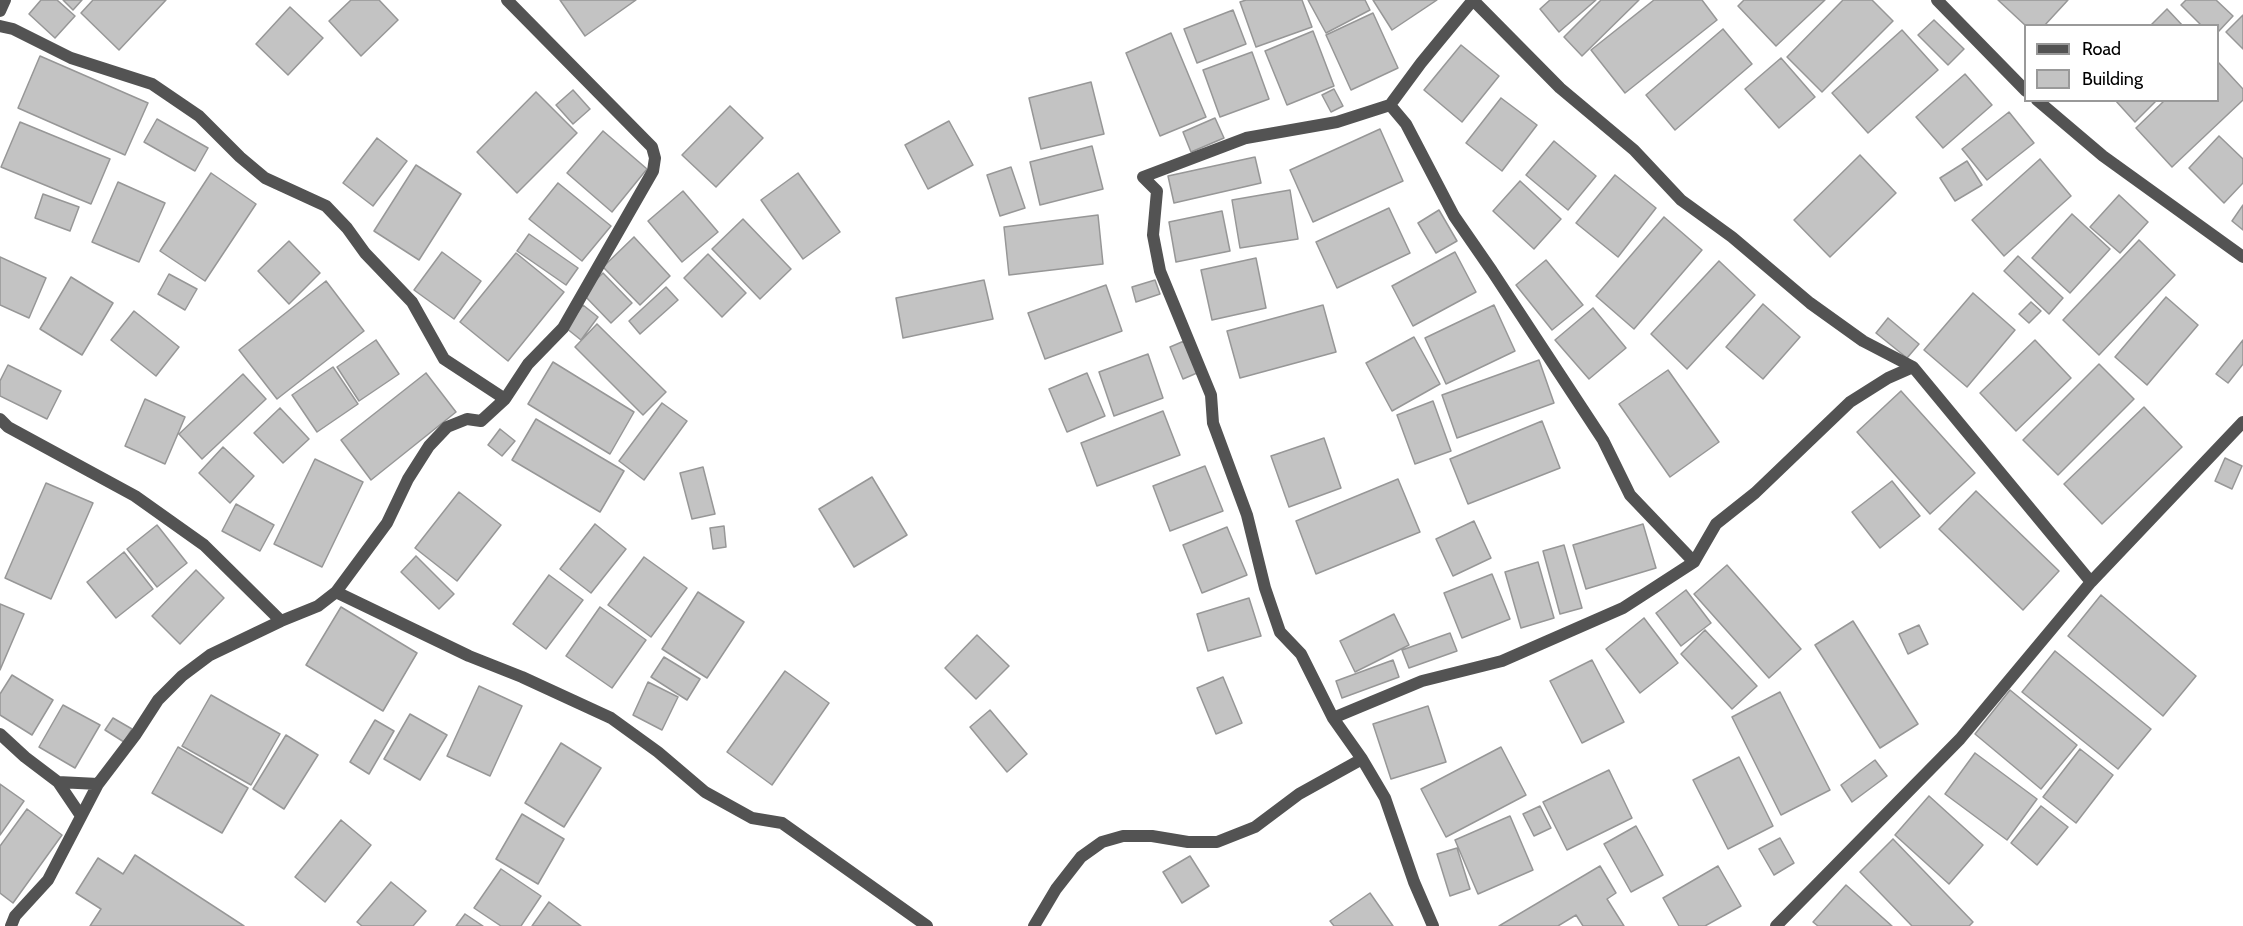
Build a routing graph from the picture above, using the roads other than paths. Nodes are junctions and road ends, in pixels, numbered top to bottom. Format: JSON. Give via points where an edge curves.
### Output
{"nodes":[{"id":1,"x":5,"y":0,"type":"edge"},
{"id":2,"x":507,"y":0,"type":"edge"},
{"id":3,"x":1473,"y":0,"type":"edge"},
{"id":4,"x":1937,"y":0,"type":"edge"},
{"id":5,"x":0,"y":11,"type":"edge"},
{"id":6,"x":0,"y":26,"type":"edge"},
{"id":7,"x":2024,"y":90,"type":"edge"},
{"id":8,"x":2039,"y":102,"type":"edge"},
{"id":9,"x":1390,"y":105,"type":"junction"},
{"id":10,"x":2243,"y":256,"type":"edge"},
{"id":11,"x":1913,"y":367,"type":"junction"},
{"id":12,"x":505,"y":399,"type":"junction"},
{"id":13,"x":0,"y":419,"type":"edge"},
{"id":14,"x":2243,"y":422,"type":"edge"},
{"id":15,"x":1694,"y":562,"type":"junction"},
{"id":16,"x":2091,"y":582,"type":"junction"},
{"id":17,"x":336,"y":592,"type":"junction"},
{"id":18,"x":281,"y":621,"type":"junction"},
{"id":19,"x":1333,"y":718,"type":"junction"},
{"id":20,"x":0,"y":734,"type":"edge"},
{"id":21,"x":1362,"y":759,"type":"junction"},
{"id":22,"x":58,"y":782,"type":"junction"},
{"id":23,"x":98,"y":784,"type":"junction"},
{"id":24,"x":81,"y":816,"type":"junction"},
{"id":25,"x":11,"y":926,"type":"edge"},
{"id":26,"x":927,"y":926,"type":"edge"},
{"id":27,"x":1034,"y":926,"type":"edge"},
{"id":28,"x":1433,"y":926,"type":"edge"},
{"id":29,"x":1776,"y":926,"type":"edge"}],
"edges":[{"from":1,"to":5,"type":"street"},
{"from":2,"to":12,"type":"street","via":[[652,147],[655,158],[653,171],[562,328],[528,364]]},
{"from":3,"to":9,"type":"street"},
{"from":3,"to":11,"type":"street","via":[[1560,88],[1634,150],[1681,200],[1810,303],[1863,341]]},
{"from":4,"to":7,"type":"street"},
{"from":6,"to":12,"type":"street","via":[[71,58],[152,84],[199,116],[265,178],[326,206],[364,253],[412,302],[444,359]]},
{"from":8,"to":10,"type":"street","via":[[2103,156]]},
{"from":9,"to":15,"type":"street","via":[[1406,124],[1454,216],[1603,440],[1630,495]]},
{"from":9,"to":19,"type":"street","via":[[1337,122],[1246,138],[1143,177],[1157,191],[1153,235],[1160,272],[1211,395],[1213,423],[1247,515],[1264,588],[1280,632],[1301,654]]},
{"from":11,"to":15,"type":"street","via":[[1850,402],[1755,493],[1716,524]]},
{"from":11,"to":16,"type":"street"},
{"from":12,"to":17,"type":"street","via":[[481,421],[467,419],[447,427],[429,446],[387,523]]},
{"from":13,"to":18,"type":"street","via":[[135,496],[204,545]]},
{"from":14,"to":16,"type":"street"},
{"from":15,"to":19,"type":"street","via":[[1623,608],[1502,661],[1422,681]]},
{"from":16,"to":29,"type":"street","via":[[1960,739]]},
{"from":17,"to":18,"type":"street","via":[[318,606]]},
{"from":17,"to":26,"type":"street","via":[[611,718],[705,792],[753,818],[782,823]]},
{"from":18,"to":23,"type":"street","via":[[210,655],[182,676],[158,700]]},
{"from":19,"to":21,"type":"street"},
{"from":20,"to":22,"type":"street"},
{"from":21,"to":27,"type":"street","via":[[1299,794],[1255,827],[1217,842],[1123,836],[1102,842],[1081,857]]},
{"from":21,"to":28,"type":"street","via":[[1385,798]]},
{"from":22,"to":23,"type":"street"},
{"from":22,"to":24,"type":"street"},
{"from":23,"to":24,"type":"street"},
{"from":24,"to":25,"type":"street","via":[[48,880],[15,916]]}]}
